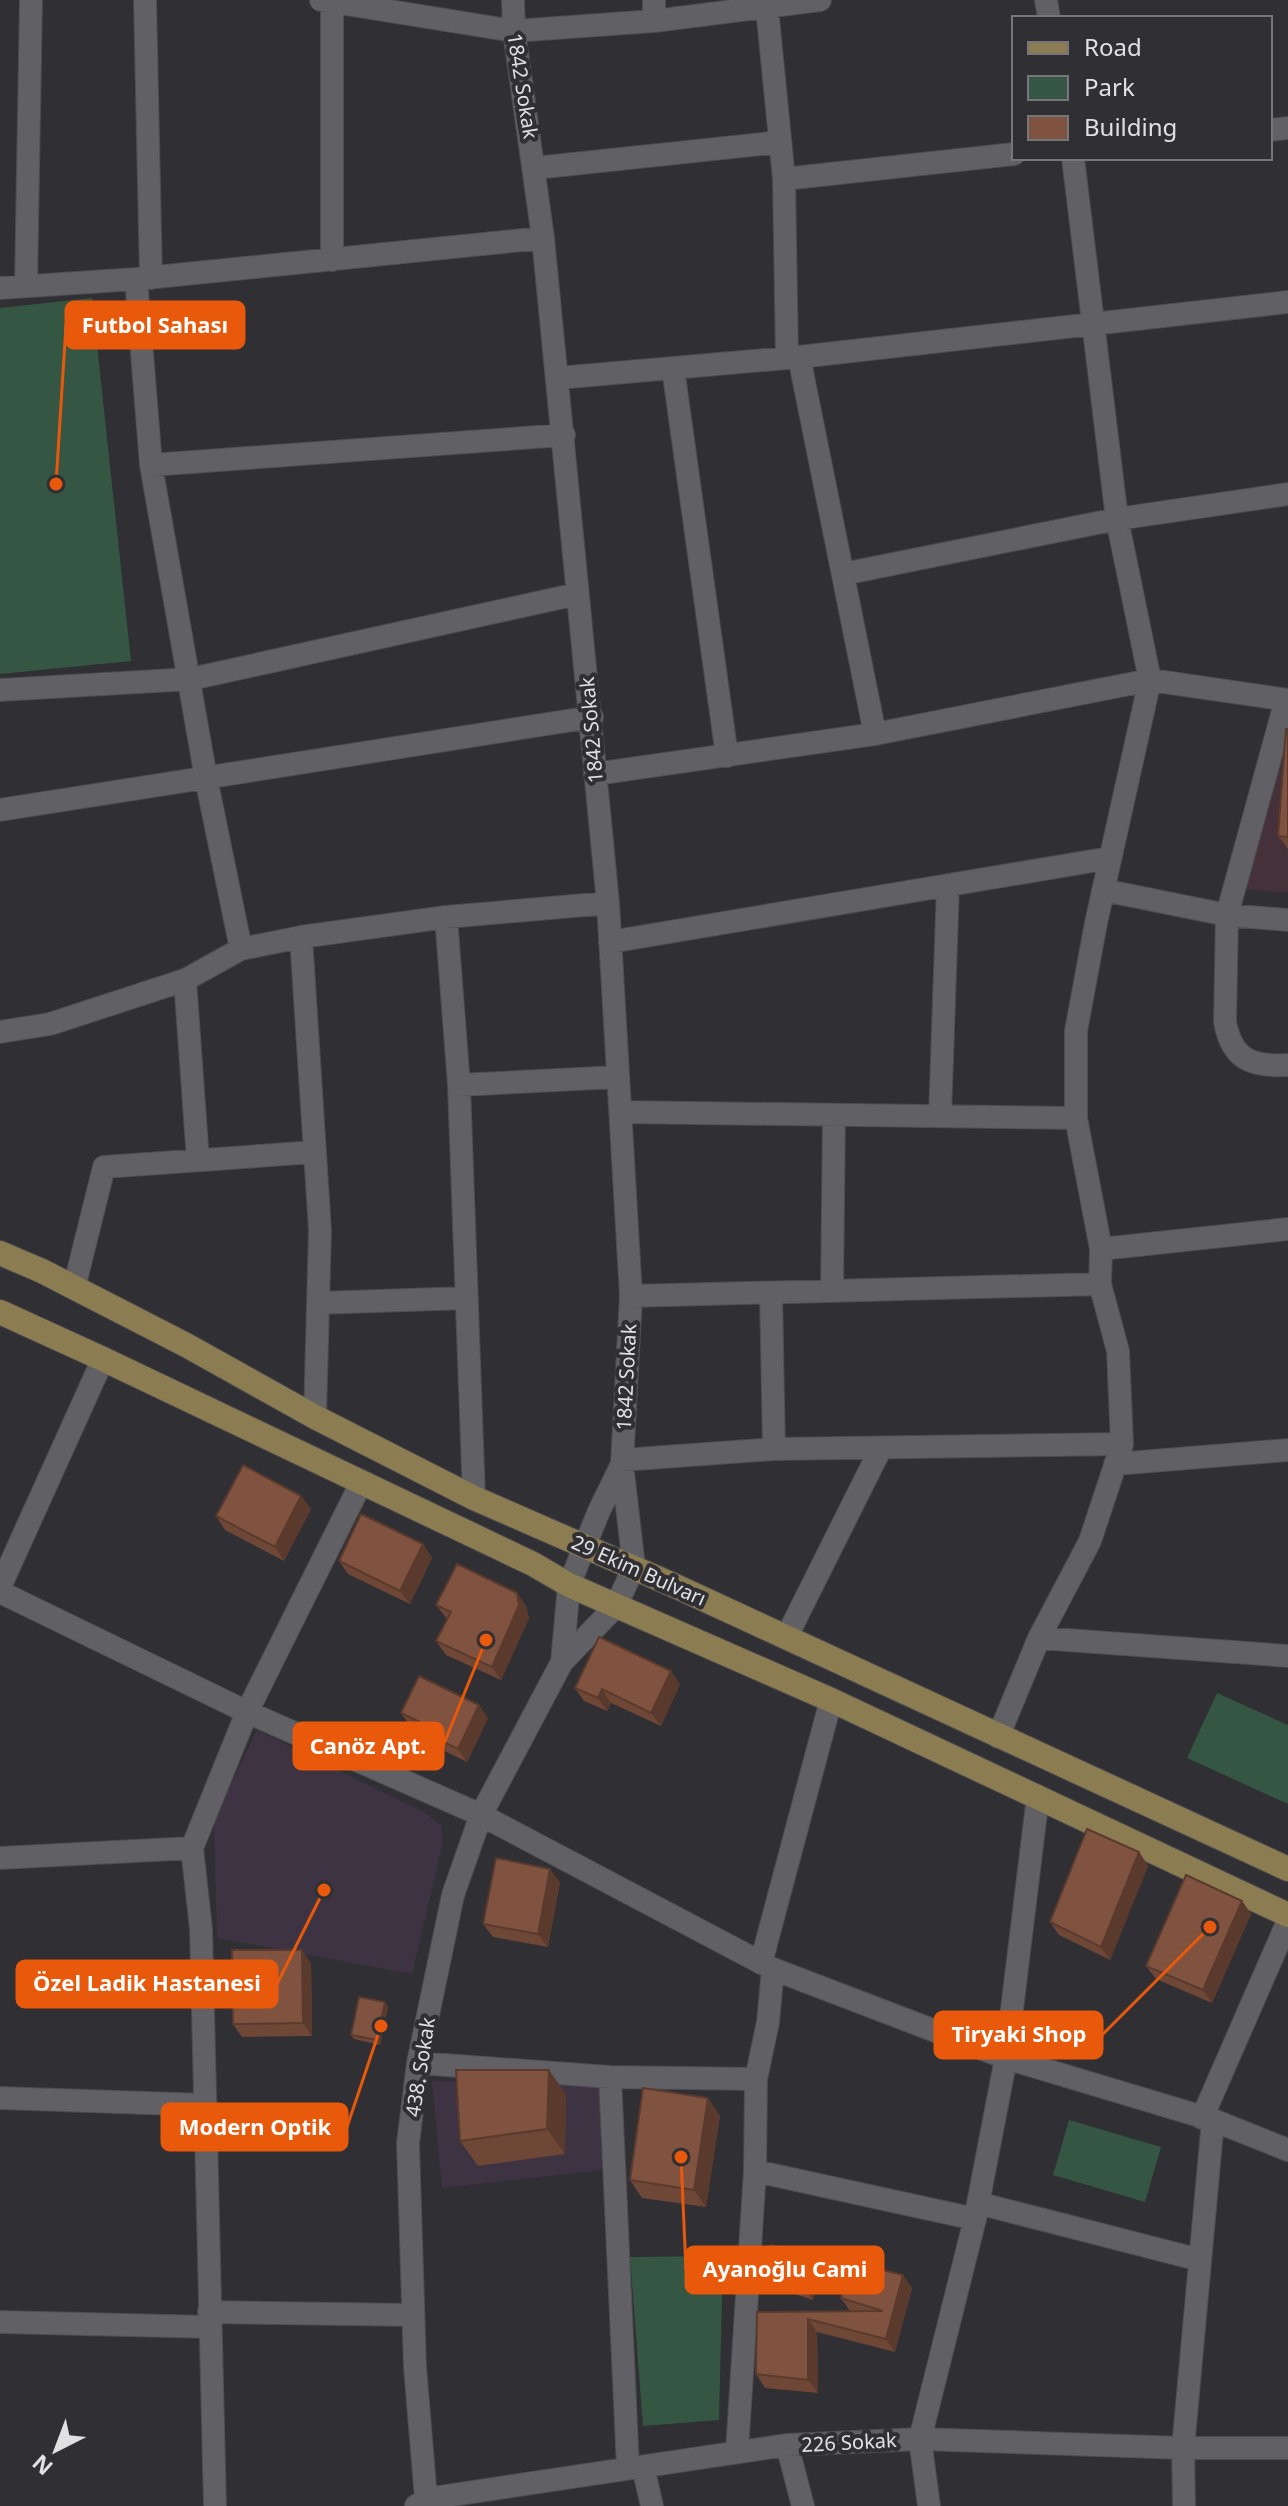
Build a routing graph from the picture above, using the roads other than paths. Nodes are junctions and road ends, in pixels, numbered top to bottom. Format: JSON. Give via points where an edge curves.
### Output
{"nodes":[{"id":1,"x":31,"y":0,"type":"edge"},
{"id":2,"x":145,"y":0,"type":"edge"},
{"id":3,"x":513,"y":0,"type":"edge"},
{"id":4,"x":820,"y":0,"type":"edge"},
{"id":5,"x":326,"y":1,"type":"edge"},
{"id":6,"x":767,"y":8,"type":"junction"},
{"id":7,"x":654,"y":10,"type":"edge"},
{"id":8,"x":514,"y":31,"type":"junction"},
{"id":9,"x":780,"y":142,"type":"junction"},
{"id":10,"x":1012,"y":154,"type":"edge"},
{"id":11,"x":1073,"y":160,"type":"edge"},
{"id":12,"x":535,"y":168,"type":"junction"},
{"id":13,"x":784,"y":179,"type":"junction"},
{"id":14,"x":543,"y":238,"type":"junction"},
{"id":15,"x":332,"y":260,"type":"junction"},
{"id":16,"x":144,"y":279,"type":"junction"},
{"id":17,"x":26,"y":286,"type":"junction"},
{"id":18,"x":0,"y":288,"type":"edge"},
{"id":19,"x":1288,"y":302,"type":"edge"},
{"id":20,"x":1092,"y":324,"type":"junction"},
{"id":21,"x":793,"y":358,"type":"junction"},
{"id":22,"x":673,"y":368,"type":"junction"},
{"id":23,"x":558,"y":378,"type":"junction"},
{"id":24,"x":564,"y":435,"type":"junction"},
{"id":25,"x":151,"y":465,"type":"junction"},
{"id":26,"x":1288,"y":494,"type":"edge"},
{"id":27,"x":1117,"y":519,"type":"junction"},
{"id":28,"x":843,"y":574,"type":"junction"},
{"id":29,"x":577,"y":594,"type":"junction"},
{"id":30,"x":191,"y":679,"type":"junction"},
{"id":31,"x":1150,"y":680,"type":"junction"},
{"id":32,"x":0,"y":690,"type":"edge"},
{"id":33,"x":1287,"y":700,"type":"edge"},
{"id":34,"x":592,"y":717,"type":"junction"},
{"id":35,"x":875,"y":734,"type":"junction"},
{"id":36,"x":727,"y":756,"type":"junction"},
{"id":37,"x":595,"y":774,"type":"junction"},
{"id":38,"x":206,"y":778,"type":"junction"},
{"id":39,"x":0,"y":810,"type":"edge"},
{"id":40,"x":1110,"y":858,"type":"junction"},
{"id":41,"x":948,"y":885,"type":"junction"},
{"id":42,"x":1103,"y":890,"type":"junction"},
{"id":43,"x":608,"y":903,"type":"junction"},
{"id":44,"x":1227,"y":915,"type":"junction"},
{"id":45,"x":446,"y":917,"type":"junction"},
{"id":46,"x":1288,"y":920,"type":"edge"},
{"id":47,"x":301,"y":937,"type":"junction"},
{"id":48,"x":610,"y":942,"type":"junction"},
{"id":49,"x":241,"y":949,"type":"junction"},
{"id":50,"x":185,"y":980,"type":"junction"},
{"id":51,"x":0,"y":1032,"type":"edge"},
{"id":52,"x":1288,"y":1065,"type":"edge"},
{"id":53,"x":617,"y":1077,"type":"junction"},
{"id":54,"x":459,"y":1085,"type":"junction"},
{"id":55,"x":621,"y":1112,"type":"junction"},
{"id":56,"x":834,"y":1115,"type":"junction"},
{"id":57,"x":940,"y":1116,"type":"junction"},
{"id":58,"x":1076,"y":1118,"type":"junction"},
{"id":59,"x":315,"y":1152,"type":"junction"},
{"id":60,"x":198,"y":1160,"type":"junction"},
{"id":61,"x":1288,"y":1229,"type":"edge"},
{"id":62,"x":1101,"y":1249,"type":"junction"},
{"id":63,"x":0,"y":1253,"type":"edge"},
{"id":64,"x":1100,"y":1284,"type":"junction"},
{"id":65,"x":74,"y":1288,"type":"junction"},
{"id":66,"x":832,"y":1291,"type":"junction"},
{"id":67,"x":771,"y":1293,"type":"junction"},
{"id":68,"x":631,"y":1296,"type":"junction"},
{"id":69,"x":467,"y":1298,"type":"junction"},
{"id":70,"x":318,"y":1303,"type":"junction"},
{"id":71,"x":0,"y":1312,"type":"edge"},
{"id":72,"x":103,"y":1359,"type":"junction"},
{"id":73,"x":315,"y":1417,"type":"junction"},
{"id":74,"x":881,"y":1448,"type":"junction"},
{"id":75,"x":774,"y":1449,"type":"junction"},
{"id":76,"x":1288,"y":1450,"type":"edge"},
{"id":77,"x":1118,"y":1454,"type":"junction"},
{"id":78,"x":622,"y":1462,"type":"junction"},
{"id":79,"x":361,"y":1483,"type":"junction"},
{"id":80,"x":474,"y":1498,"type":"junction"},
{"id":81,"x":585,"y":1546,"type":"junction"},
{"id":82,"x":634,"y":1567,"type":"junction"},
{"id":83,"x":569,"y":1585,"type":"junction"},
{"id":84,"x":0,"y":1589,"type":"edge"},
{"id":85,"x":616,"y":1606,"type":"junction"},
{"id":86,"x":786,"y":1638,"type":"junction"},
{"id":87,"x":1039,"y":1638,"type":"junction"},
{"id":88,"x":1288,"y":1656,"type":"edge"},
{"id":89,"x":562,"y":1662,"type":"junction"},
{"id":90,"x":831,"y":1700,"type":"junction"},
{"id":91,"x":247,"y":1712,"type":"junction"},
{"id":92,"x":998,"y":1737,"type":"junction"},
{"id":93,"x":1038,"y":1796,"type":"junction"},
{"id":94,"x":481,"y":1815,"type":"junction"},
{"id":95,"x":192,"y":1848,"type":"junction"},
{"id":96,"x":0,"y":1858,"type":"edge"},
{"id":97,"x":1288,"y":1869,"type":"edge"},
{"id":98,"x":1288,"y":1918,"type":"edge"},
{"id":99,"x":767,"y":1966,"type":"junction"},
{"id":100,"x":1006,"y":2058,"type":"junction"},
{"id":101,"x":418,"y":2063,"type":"junction"},
{"id":102,"x":610,"y":2077,"type":"junction"},
{"id":103,"x":756,"y":2079,"type":"junction"},
{"id":104,"x":0,"y":2098,"type":"edge"},
{"id":105,"x":206,"y":2105,"type":"junction"},
{"id":106,"x":1208,"y":2119,"type":"junction"},
{"id":107,"x":1288,"y":2150,"type":"edge"},
{"id":108,"x":755,"y":2171,"type":"junction"},
{"id":109,"x":976,"y":2211,"type":"junction"},
{"id":110,"x":1200,"y":2260,"type":"junction"},
{"id":111,"x":413,"y":2315,"type":"junction"},
{"id":112,"x":210,"y":2319,"type":"junction"},
{"id":113,"x":0,"y":2322,"type":"edge"},
{"id":114,"x":920,"y":2439,"type":"junction"},
{"id":115,"x":787,"y":2445,"type":"junction"},
{"id":116,"x":1183,"y":2448,"type":"junction"},
{"id":117,"x":1288,"y":2448,"type":"edge"},
{"id":118,"x":737,"y":2451,"type":"junction"},
{"id":119,"x":635,"y":2468,"type":"junction"},
{"id":120,"x":421,"y":2502,"type":"edge"},
{"id":121,"x":215,"y":2506,"type":"edge"},
{"id":122,"x":652,"y":2506,"type":"edge"},
{"id":123,"x":803,"y":2506,"type":"edge"},
{"id":124,"x":929,"y":2506,"type":"edge"},
{"id":125,"x":1184,"y":2506,"type":"edge"}],
"edges":[{"from":1,"to":17,"type":"street"},
{"from":2,"to":16,"type":"street"},
{"from":3,"to":8,"type":"street","name":"1842 Sokak"},
{"from":4,"to":6,"type":"street"},
{"from":5,"to":8,"type":"street"},
{"from":5,"to":15,"type":"street"},
{"from":6,"to":7,"type":"street"},
{"from":6,"to":9,"type":"street"},
{"from":7,"to":8,"type":"street"},
{"from":8,"to":12,"type":"street","name":"1842 Sokak"},
{"from":9,"to":12,"type":"street"},
{"from":9,"to":13,"type":"street"},
{"from":10,"to":13,"type":"street"},
{"from":11,"to":20,"type":"street"},
{"from":12,"to":14,"type":"street","name":"1842 Sokak"},
{"from":13,"to":21,"type":"street"},
{"from":14,"to":15,"type":"street"},
{"from":14,"to":23,"type":"street","name":"1842 Sokak"},
{"from":15,"to":16,"type":"street"},
{"from":16,"to":17,"type":"street"},
{"from":16,"to":25,"type":"street"},
{"from":17,"to":18,"type":"street"},
{"from":19,"to":20,"type":"street"},
{"from":20,"to":21,"type":"street"},
{"from":20,"to":27,"type":"street"},
{"from":21,"to":22,"type":"street"},
{"from":21,"to":28,"type":"street"},
{"from":22,"to":23,"type":"street"},
{"from":22,"to":36,"type":"street"},
{"from":23,"to":24,"type":"street","name":"1842 Sokak"},
{"from":24,"to":25,"type":"street"},
{"from":24,"to":29,"type":"street","name":"1842 Sokak"},
{"from":25,"to":30,"type":"street"},
{"from":26,"to":27,"type":"street"},
{"from":27,"to":28,"type":"street"},
{"from":27,"to":31,"type":"street"},
{"from":28,"to":35,"type":"street"},
{"from":29,"to":30,"type":"street"},
{"from":29,"to":34,"type":"street","name":"1842 Sokak"},
{"from":30,"to":32,"type":"street"},
{"from":30,"to":38,"type":"street"},
{"from":31,"to":33,"type":"street"},
{"from":31,"to":35,"type":"street"},
{"from":31,"to":40,"type":"street"},
{"from":33,"to":44,"type":"street"},
{"from":34,"to":37,"type":"street","name":"1842 Sokak"},
{"from":34,"to":38,"type":"street"},
{"from":35,"to":36,"type":"street"},
{"from":36,"to":37,"type":"street"},
{"from":37,"to":43,"type":"street","name":"1842 Sokak"},
{"from":38,"to":39,"type":"street"},
{"from":38,"to":49,"type":"street"},
{"from":40,"to":41,"type":"street"},
{"from":40,"to":42,"type":"street"},
{"from":41,"to":48,"type":"street"},
{"from":41,"to":57,"type":"street"},
{"from":42,"to":44,"type":"street"},
{"from":42,"to":58,"type":"street","via":[[1076,1031]]},
{"from":43,"to":45,"type":"street"},
{"from":43,"to":48,"type":"street","name":"1842 Sokak"},
{"from":44,"to":46,"type":"street"},
{"from":44,"to":52,"type":"street","via":[[1228,1037],[1250,1061]]},
{"from":45,"to":47,"type":"street"},
{"from":45,"to":54,"type":"street"},
{"from":47,"to":49,"type":"street"},
{"from":47,"to":59,"type":"street"},
{"from":48,"to":53,"type":"street","name":"1842 Sokak"},
{"from":49,"to":50,"type":"street"},
{"from":50,"to":51,"type":"street","via":[[50,1024]]},
{"from":50,"to":60,"type":"street"},
{"from":53,"to":54,"type":"street"},
{"from":53,"to":55,"type":"street","name":"1842 Sokak"},
{"from":54,"to":69,"type":"street"},
{"from":55,"to":56,"type":"street"},
{"from":55,"to":68,"type":"street","name":"1842 Sokak"},
{"from":56,"to":57,"type":"street"},
{"from":56,"to":66,"type":"street"},
{"from":57,"to":58,"type":"street"},
{"from":58,"to":62,"type":"street"},
{"from":59,"to":60,"type":"street"},
{"from":59,"to":70,"type":"street"},
{"from":60,"to":65,"type":"street","via":[[104,1167]]},
{"from":61,"to":62,"type":"street"},
{"from":62,"to":64,"type":"street"},
{"from":63,"to":65,"type":"main road","name":"29 Ekim Bulvarı"},
{"from":64,"to":66,"type":"street"},
{"from":64,"to":77,"type":"street","via":[[1118,1351]]},
{"from":65,"to":73,"type":"main road","name":"29 Ekim Bulvarı"},
{"from":66,"to":67,"type":"street"},
{"from":67,"to":68,"type":"street"},
{"from":67,"to":75,"type":"street"},
{"from":68,"to":78,"type":"street","name":"1842 Sokak"},
{"from":69,"to":70,"type":"street"},
{"from":69,"to":80,"type":"street"},
{"from":70,"to":73,"type":"street"},
{"from":71,"to":72,"type":"main road","name":"29 Ekim Bulvarı"},
{"from":72,"to":79,"type":"main road","name":"29 Ekim Bulvarı"},
{"from":72,"to":84,"type":"street"},
{"from":73,"to":80,"type":"main road","name":"29 Ekim Bulvarı"},
{"from":74,"to":75,"type":"street"},
{"from":74,"to":77,"type":"street"},
{"from":74,"to":86,"type":"street"},
{"from":75,"to":78,"type":"street"},
{"from":76,"to":77,"type":"street"},
{"from":77,"to":87,"type":"street","via":[[1090,1541]]},
{"from":78,"to":81,"type":"street"},
{"from":78,"to":82,"type":"street"},
{"from":79,"to":83,"type":"main road","name":"29 Ekim Bulvarı"},
{"from":79,"to":91,"type":"street"},
{"from":80,"to":81,"type":"main road","name":"29 Ekim Bulvarı"},
{"from":81,"to":82,"type":"main road","name":"29 Ekim Bulvarı"},
{"from":81,"to":83,"type":"street"},
{"from":82,"to":85,"type":"street"},
{"from":82,"to":86,"type":"main road","name":"29 Ekim Bulvarı"},
{"from":83,"to":85,"type":"main road","name":"29 Ekim Bulvarı"},
{"from":83,"to":89,"type":"street"},
{"from":84,"to":91,"type":"street"},
{"from":85,"to":89,"type":"street"},
{"from":85,"to":90,"type":"main road","name":"29 Ekim Bulvarı"},
{"from":86,"to":92,"type":"main road","name":"29 Ekim Bulvarı"},
{"from":87,"to":88,"type":"street"},
{"from":87,"to":92,"type":"street"},
{"from":89,"to":94,"type":"street","name":"438. Sokak"},
{"from":90,"to":93,"type":"main road","name":"29 Ekim Bulvarı"},
{"from":90,"to":99,"type":"street"},
{"from":91,"to":94,"type":"street"},
{"from":91,"to":95,"type":"street"},
{"from":92,"to":97,"type":"main road","name":"29 Ekim Bulvarı"},
{"from":93,"to":98,"type":"main road","name":"29 Ekim Bulvarı"},
{"from":93,"to":100,"type":"street"},
{"from":94,"to":99,"type":"street"},
{"from":94,"to":101,"type":"street","name":"438. Sokak","via":[[453,1895]]},
{"from":95,"to":96,"type":"street"},
{"from":95,"to":105,"type":"street","via":[[201,1929]]},
{"from":98,"to":106,"type":"street"},
{"from":99,"to":100,"type":"street"},
{"from":99,"to":103,"type":"street","via":[[768,2022]]},
{"from":100,"to":106,"type":"street"},
{"from":100,"to":109,"type":"street"},
{"from":101,"to":102,"type":"street"},
{"from":101,"to":111,"type":"street","name":"438. Sokak","via":[[408,2143]]},
{"from":102,"to":103,"type":"street"},
{"from":102,"to":119,"type":"street"},
{"from":103,"to":108,"type":"street"},
{"from":104,"to":105,"type":"street"},
{"from":105,"to":112,"type":"street"},
{"from":106,"to":107,"type":"street"},
{"from":106,"to":110,"type":"street"},
{"from":108,"to":109,"type":"street"},
{"from":108,"to":118,"type":"street"},
{"from":109,"to":110,"type":"street"},
{"from":109,"to":114,"type":"street"},
{"from":110,"to":116,"type":"street"},
{"from":111,"to":112,"type":"street"},
{"from":111,"to":120,"type":"street","name":"438. Sokak"},
{"from":112,"to":113,"type":"street"},
{"from":112,"to":121,"type":"street"},
{"from":114,"to":115,"type":"street","name":"226 Sokak"},
{"from":114,"to":116,"type":"street","name":"226 Sokak"},
{"from":114,"to":124,"type":"street"},
{"from":115,"to":118,"type":"street","name":"226 Sokak"},
{"from":115,"to":123,"type":"street"},
{"from":116,"to":117,"type":"street","name":"226 Sokak"},
{"from":116,"to":125,"type":"street"},
{"from":118,"to":119,"type":"street","name":"226 Sokak"},
{"from":119,"to":120,"type":"street","name":"226 Sokak"},
{"from":119,"to":122,"type":"street"}]}
